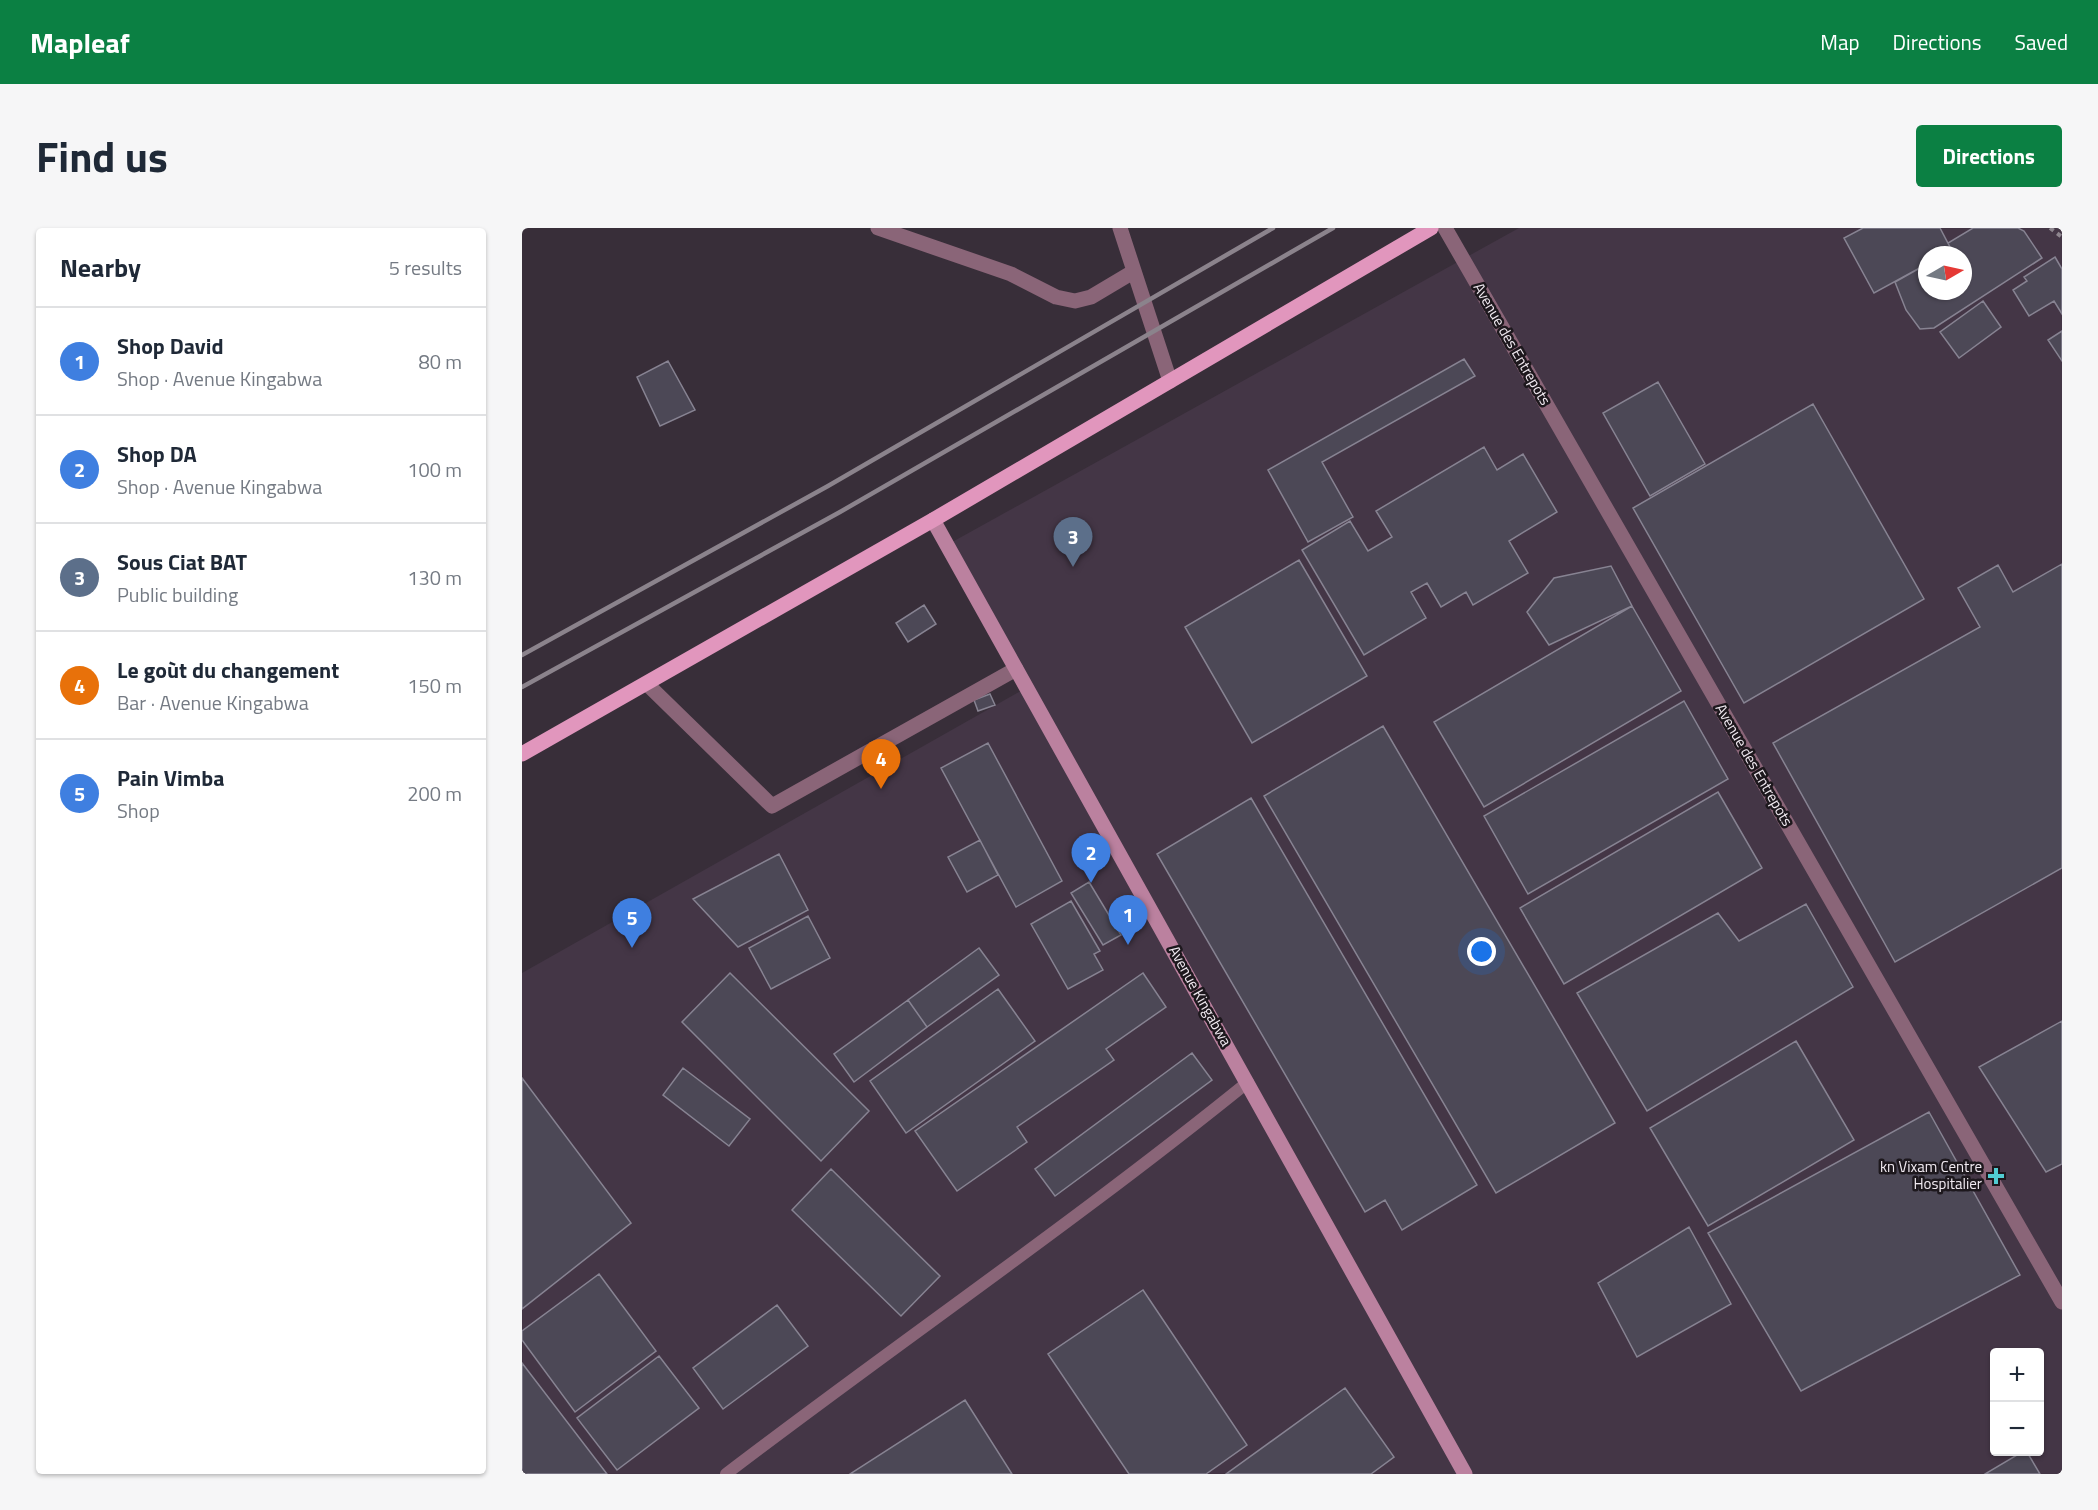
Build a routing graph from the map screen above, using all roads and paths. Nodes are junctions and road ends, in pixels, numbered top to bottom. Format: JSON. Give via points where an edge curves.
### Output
{"nodes":[{"id":1,"x":878,"y":228,"type":"edge"},
{"id":2,"x":1120,"y":228,"type":"edge"},
{"id":3,"x":1431,"y":228,"type":"edge"},
{"id":4,"x":1445,"y":228,"type":"edge"},
{"id":5,"x":2050,"y":228,"type":"edge"},
{"id":6,"x":2062,"y":237,"type":"edge"},
{"id":7,"x":1133,"y":272,"type":"junction"},
{"id":8,"x":1170,"y":381,"type":"junction"},
{"id":9,"x":933,"y":520,"type":"junction"},
{"id":10,"x":1016,"y":669,"type":"junction"},
{"id":11,"x":648,"y":685,"type":"junction"},
{"id":12,"x":522,"y":754,"type":"edge"},
{"id":13,"x":1248,"y":1082,"type":"junction"},
{"id":14,"x":2062,"y":1302,"type":"edge"},
{"id":15,"x":726,"y":1474,"type":"edge"},
{"id":16,"x":1465,"y":1474,"type":"edge"}],
"edges":[{"from":1,"to":7,"type":"street","via":[[1011,273],[1056,297],[1075,301],[1091,297]]},
{"from":2,"to":7,"type":"street"},
{"from":3,"to":8,"type":"main road"},
{"from":4,"to":14,"type":"street","name":"Avenue des Entrepots"},
{"from":5,"to":6,"type":"path"},
{"from":7,"to":8,"type":"street"},
{"from":8,"to":9,"type":"main road"},
{"from":9,"to":10,"type":"street","name":"Avenue Kingabwa"},
{"from":9,"to":11,"type":"main road"},
{"from":10,"to":11,"type":"street","via":[[772,806]]},
{"from":10,"to":13,"type":"street","name":"Avenue Kingabwa"},
{"from":11,"to":12,"type":"main road"},
{"from":13,"to":15,"type":"lane","via":[[1177,1140]]},
{"from":13,"to":16,"type":"street","name":"Avenue Kingabwa"}]}
